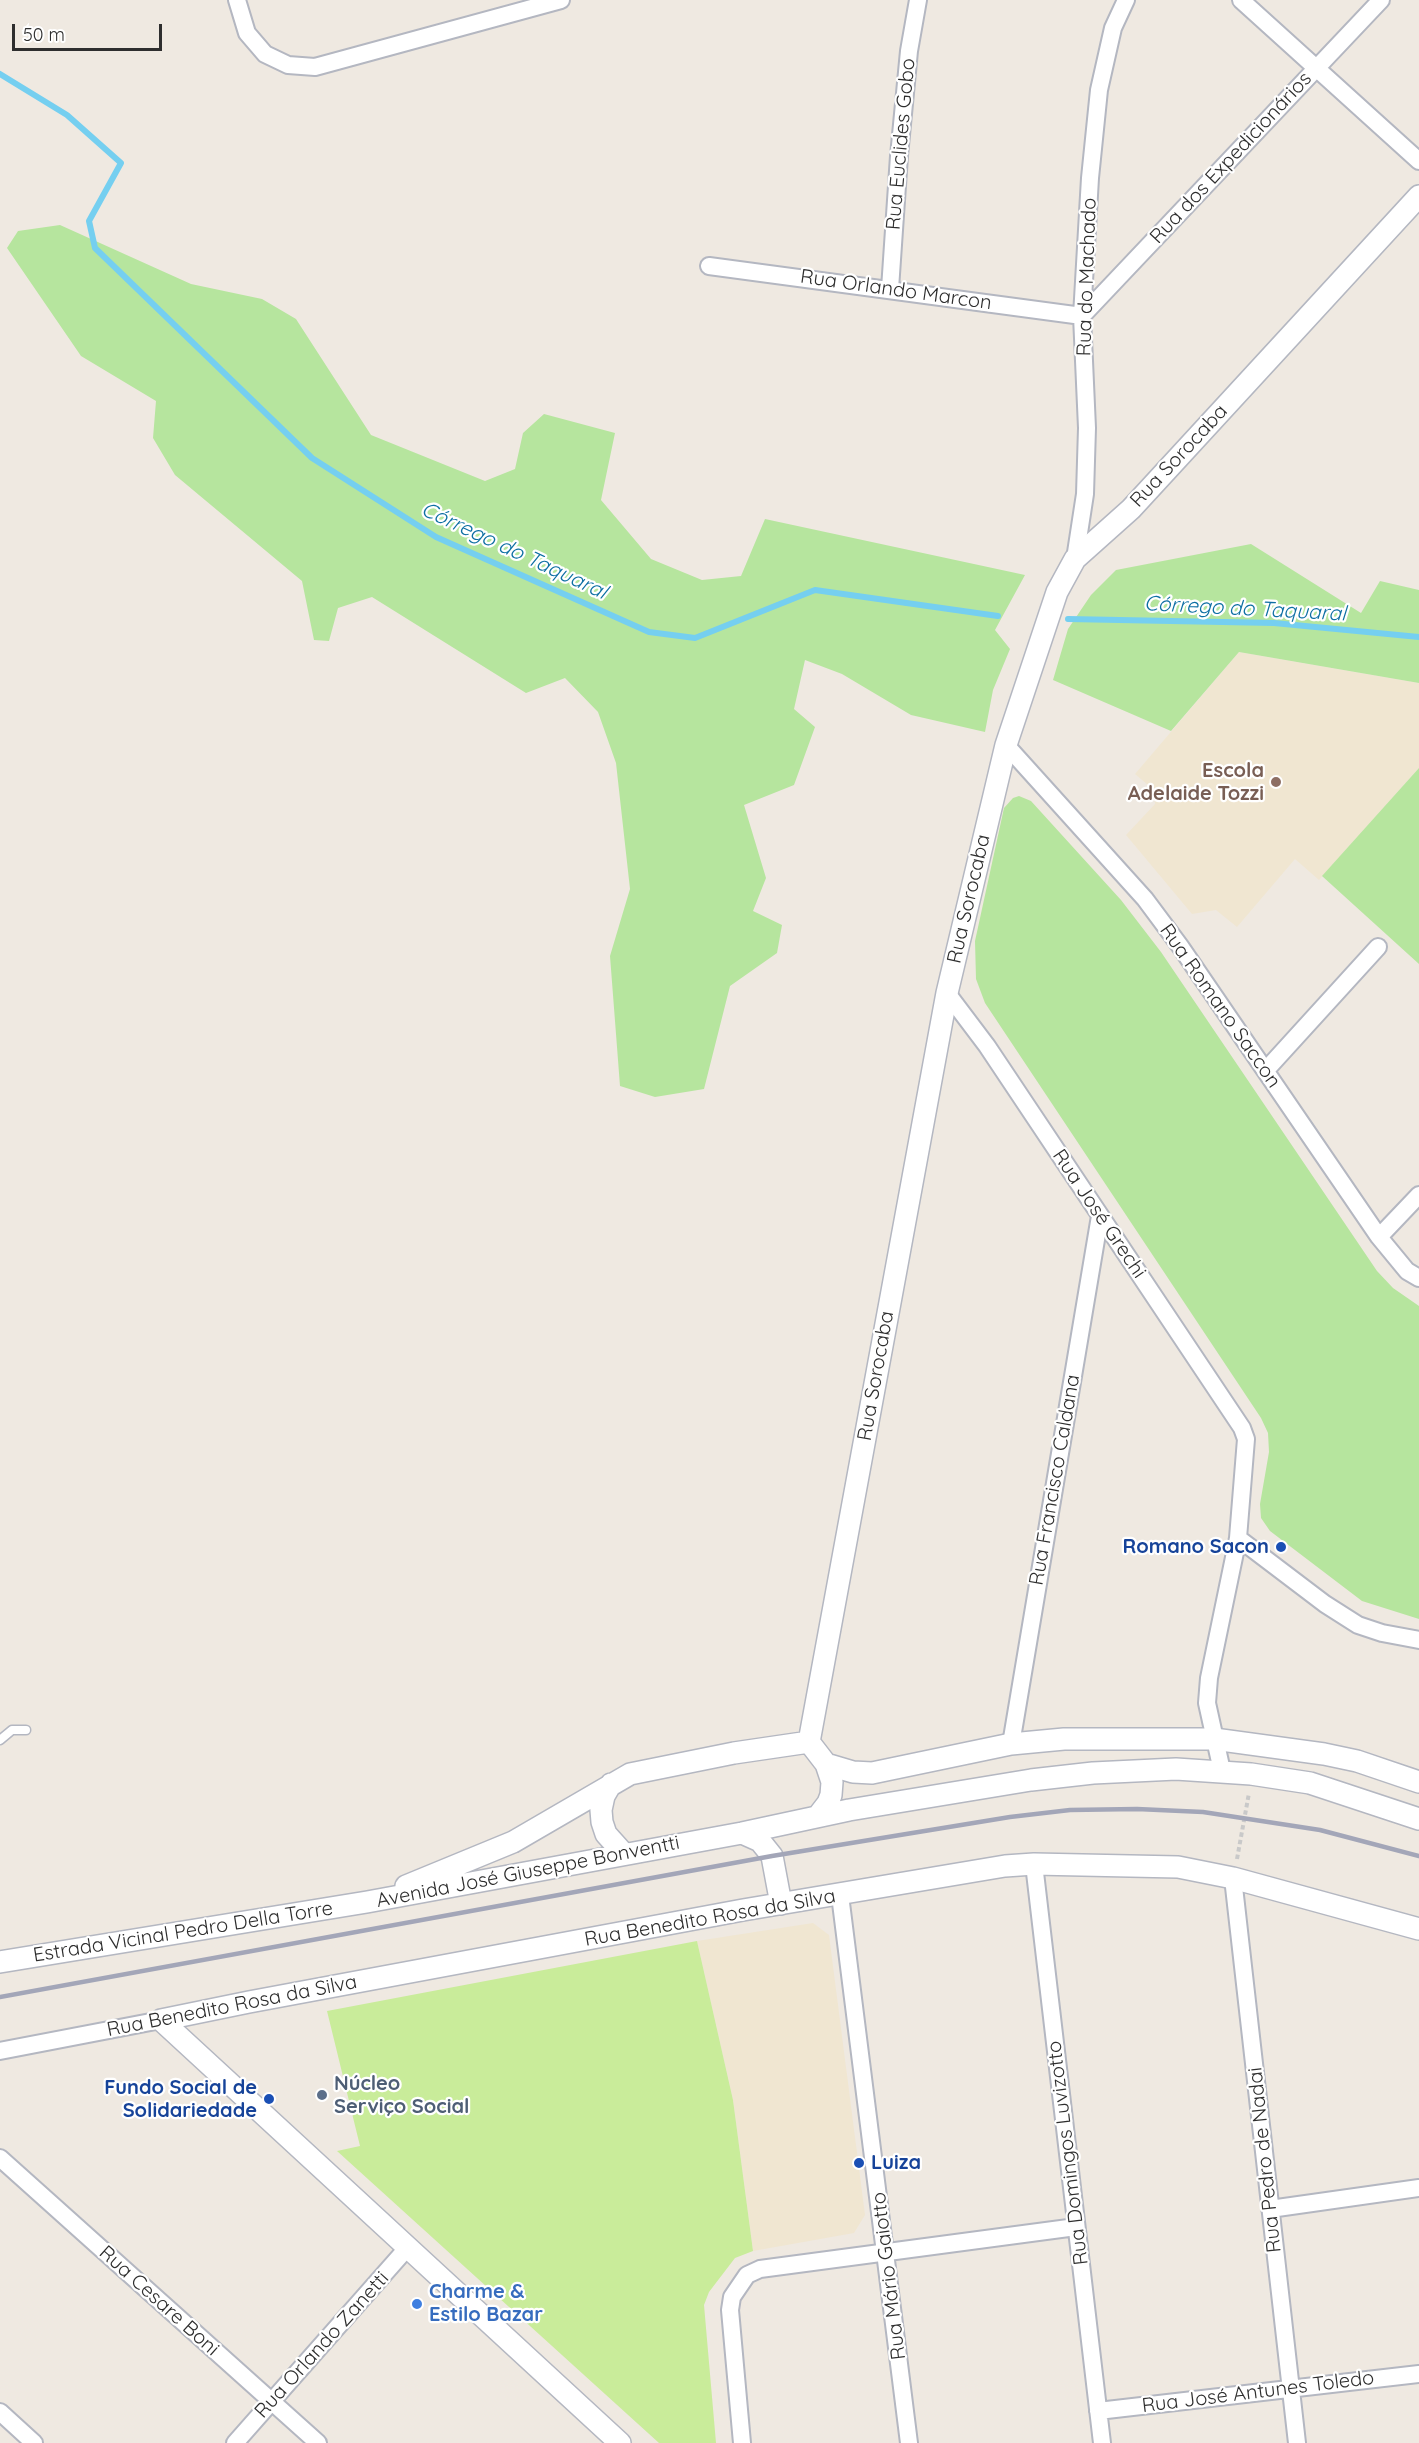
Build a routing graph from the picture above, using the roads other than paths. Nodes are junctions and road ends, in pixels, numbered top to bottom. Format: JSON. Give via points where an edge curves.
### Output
{"nodes":[{"id":1,"x":237,"y":0,"type":"edge"},
{"id":2,"x":561,"y":0,"type":"edge"},
{"id":3,"x":918,"y":0,"type":"edge"},
{"id":4,"x":1126,"y":0,"type":"edge"},
{"id":5,"x":1241,"y":0,"type":"edge"},
{"id":6,"x":1381,"y":0,"type":"edge"},
{"id":7,"x":1316,"y":68,"type":"junction"},
{"id":8,"x":1419,"y":161,"type":"edge"},
{"id":9,"x":1419,"y":196,"type":"edge"},
{"id":10,"x":709,"y":266,"type":"dead end"},
{"id":11,"x":890,"y":289,"type":"junction"},
{"id":12,"x":1082,"y":316,"type":"junction"},
{"id":13,"x":1076,"y":559,"type":"junction"},
{"id":14,"x":1006,"y":745,"type":"junction"},
{"id":15,"x":1378,"y":947,"type":"dead end"},
{"id":16,"x":947,"y":993,"type":"junction"},
{"id":17,"x":1266,"y":1071,"type":"junction"},
{"id":18,"x":1419,"y":1195,"type":"edge"},
{"id":19,"x":1100,"y":1215,"type":"junction"},
{"id":20,"x":1379,"y":1237,"type":"junction"},
{"id":21,"x":1419,"y":1278,"type":"edge"},
{"id":22,"x":1238,"y":1538,"type":"junction"},
{"id":23,"x":1419,"y":1640,"type":"edge"},
{"id":24,"x":26,"y":1730,"type":"dead end"},
{"id":25,"x":1214,"y":1739,"type":"junction"},
{"id":26,"x":0,"y":1740,"type":"edge"},
{"id":27,"x":809,"y":1742,"type":"junction"},
{"id":28,"x":1011,"y":1744,"type":"junction"},
{"id":29,"x":826,"y":1764,"type":"junction"},
{"id":30,"x":1222,"y":1771,"type":"junction"},
{"id":31,"x":1419,"y":1782,"type":"edge"},
{"id":32,"x":611,"y":1784,"type":"junction"},
{"id":33,"x":818,"y":1816,"type":"junction"},
{"id":34,"x":1419,"y":1819,"type":"edge"},
{"id":35,"x":794,"y":1823,"type":"junction"},
{"id":36,"x":741,"y":1833,"type":"junction"},
{"id":37,"x":624,"y":1854,"type":"junction"},
{"id":38,"x":772,"y":1856,"type":"junction"},
{"id":39,"x":1034,"y":1864,"type":"junction"},
{"id":40,"x":1233,"y":1878,"type":"junction"},
{"id":41,"x":840,"y":1895,"type":"junction"},
{"id":42,"x":367,"y":1902,"type":"junction"},
{"id":43,"x":781,"y":1904,"type":"junction"},
{"id":44,"x":1419,"y":1929,"type":"edge"},
{"id":45,"x":0,"y":1962,"type":"edge"},
{"id":46,"x":161,"y":2020,"type":"junction"},
{"id":47,"x":0,"y":2051,"type":"edge"},
{"id":48,"x":0,"y":2158,"type":"edge"},
{"id":49,"x":1419,"y":2188,"type":"edge"},
{"id":50,"x":1270,"y":2209,"type":"junction"},
{"id":51,"x":1076,"y":2227,"type":"junction"},
{"id":52,"x":408,"y":2247,"type":"junction"},
{"id":53,"x":887,"y":2251,"type":"junction"},
{"id":54,"x":1419,"y":2374,"type":"edge"},
{"id":55,"x":1290,"y":2389,"type":"junction"},
{"id":56,"x":272,"y":2402,"type":"junction"},
{"id":57,"x":1098,"y":2411,"type":"junction"},
{"id":58,"x":0,"y":2412,"type":"edge"},
{"id":59,"x":34,"y":2443,"type":"edge"},
{"id":60,"x":235,"y":2443,"type":"edge"},
{"id":61,"x":318,"y":2443,"type":"edge"},
{"id":62,"x":620,"y":2443,"type":"edge"},
{"id":63,"x":742,"y":2443,"type":"edge"},
{"id":64,"x":909,"y":2443,"type":"edge"},
{"id":65,"x":1102,"y":2443,"type":"edge"},
{"id":66,"x":1296,"y":2443,"type":"edge"}],
"edges":[{"from":1,"to":2,"type":"street","via":[[247,33],[265,54],[288,65],[315,67]]},
{"from":3,"to":11,"type":"street","name":"Rua Euclides Gobo","via":[[908,62]]},
{"from":4,"to":12,"type":"street","name":"Rua do Machado","via":[[1113,28],[1099,90]]},
{"from":5,"to":7,"type":"street"},
{"from":6,"to":7,"type":"street","name":"Rua dos Expedicionários"},
{"from":7,"to":8,"type":"street"},
{"from":7,"to":12,"type":"street","name":"Rua dos Expedicionários"},
{"from":9,"to":13,"type":"street","name":"Rua Sorocaba","via":[[1131,509]]},
{"from":10,"to":11,"type":"street","name":"Rua Orlando Marcon"},
{"from":11,"to":12,"type":"street","name":"Rua Orlando Marcon"},
{"from":12,"to":13,"type":"street","name":"Rua do Machado","via":[[1086,472]]},
{"from":13,"to":14,"type":"street","name":"Rua Sorocaba","via":[[1057,592]]},
{"from":14,"to":16,"type":"street","name":"Rua Sorocaba"},
{"from":14,"to":17,"type":"street","name":"Rua Romano Saccon","via":[[1145,900]]},
{"from":15,"to":17,"type":"street"},
{"from":16,"to":19,"type":"street","name":"Rua José Grechi"},
{"from":16,"to":27,"type":"street","name":"Rua Sorocaba"},
{"from":17,"to":20,"type":"street","name":"Rua Romano Saccon"},
{"from":18,"to":20,"type":"street"},
{"from":19,"to":22,"type":"street","name":"Rua José Grechi","via":[[1242,1428],[1246,1439]]},
{"from":19,"to":28,"type":"street","name":"Rua Francisco Caldana"},
{"from":20,"to":21,"type":"street","name":"Rua Romano Saccon","via":[[1407,1270]]},
{"from":22,"to":23,"type":"street","via":[[1358,1624]]},
{"from":22,"to":25,"type":"street","via":[[1209,1678],[1207,1703]]},
{"from":24,"to":26,"type":"lane","via":[[12,1730]]},
{"from":25,"to":28,"type":"street","via":[[1092,1738]]},
{"from":25,"to":30,"type":"street"},
{"from":25,"to":31,"type":"street","via":[[1324,1754]]},
{"from":27,"to":29,"type":"street"},
{"from":27,"to":32,"type":"street","name":"Avenida José Giuseppe Bonventti","via":[[648,1769]]},
{"from":28,"to":29,"type":"street","via":[[872,1773]]},
{"from":29,"to":33,"type":"street","via":[[831,1795]]},
{"from":30,"to":33,"type":"street","name":"Avenida José Giuseppe Bonventti","via":[[1093,1773]]},
{"from":30,"to":34,"type":"street","name":"Avenida José Giuseppe Bonventti","via":[[1311,1783]]},
{"from":32,"to":37,"type":"street","via":[[601,1810],[603,1822],[606,1834]]},
{"from":32,"to":42,"type":"street","name":"Avenida José Giuseppe Bonventti","via":[[513,1842]]},
{"from":33,"to":35,"type":"street","name":"Avenida José Giuseppe Bonventti"},
{"from":35,"to":36,"type":"street","name":"Avenida José Giuseppe Bonventti"},
{"from":35,"to":38,"type":"street"},
{"from":36,"to":37,"type":"street","name":"Avenida José Giuseppe Bonventti"},
{"from":36,"to":38,"type":"street","via":[[760,1841]]},
{"from":37,"to":42,"type":"street","name":"Avenida José Giuseppe Bonventti"},
{"from":38,"to":43,"type":"street"},
{"from":39,"to":40,"type":"street","name":"Rua Benedito Rosa da Silva","via":[[1178,1867]]},
{"from":39,"to":41,"type":"street","name":"Rua Benedito Rosa da Silva"},
{"from":39,"to":51,"type":"street","name":"Rua Domingos Luvizotto"},
{"from":40,"to":44,"type":"street","name":"Rua Benedito Rosa da Silva"},
{"from":40,"to":50,"type":"street","name":"Rua Pedro de Nadai"},
{"from":41,"to":43,"type":"street","name":"Rua Benedito Rosa da Silva"},
{"from":41,"to":53,"type":"street","name":"Rua Mário Gaiotto"},
{"from":42,"to":45,"type":"street","name":"Estrada Vicinal Pedro Della Torre"},
{"from":43,"to":46,"type":"street","name":"Rua Benedito Rosa da Silva"},
{"from":46,"to":47,"type":"street","name":"Rua Benedito Rosa da Silva"},
{"from":46,"to":52,"type":"street"},
{"from":48,"to":56,"type":"street","name":"Rua Cesare Boni"},
{"from":49,"to":50,"type":"street"},
{"from":50,"to":55,"type":"street","name":"Rua Pedro de Nadai"},
{"from":51,"to":53,"type":"street"},
{"from":51,"to":57,"type":"street","name":"Rua Domingos Luvizotto"},
{"from":52,"to":56,"type":"street","name":"Rua Orlando Zanetti"},
{"from":52,"to":62,"type":"street"},
{"from":53,"to":63,"type":"street","via":[[760,2269],[747,2275],[738,2286],[730,2310]]},
{"from":53,"to":64,"type":"street","name":"Rua Mário Gaiotto"},
{"from":54,"to":55,"type":"street","name":"Rua José Antunes Toledo"},
{"from":55,"to":57,"type":"street","name":"Rua José Antunes Toledo"},
{"from":55,"to":66,"type":"street","name":"Rua Pedro de Nadai"},
{"from":56,"to":60,"type":"street","name":"Rua Orlando Zanetti"},
{"from":56,"to":61,"type":"street","name":"Rua Cesare Boni"},
{"from":57,"to":65,"type":"street","name":"Rua Domingos Luvizotto"},
{"from":58,"to":59,"type":"street"}]}
